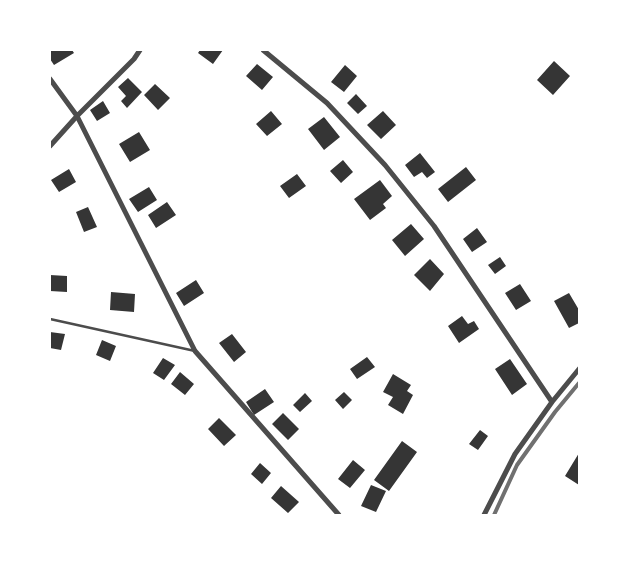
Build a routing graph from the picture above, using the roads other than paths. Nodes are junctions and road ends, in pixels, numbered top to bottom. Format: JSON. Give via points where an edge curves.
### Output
{"nodes":[{"id":1,"x":140,"y":50,"type":"edge"},
{"id":2,"x":263,"y":50,"type":"edge"},
{"id":3,"x":50,"y":80,"type":"edge"},
{"id":4,"x":77,"y":116,"type":"junction"},
{"id":5,"x":50,"y":146,"type":"edge"},
{"id":6,"x":50,"y":319,"type":"edge"},
{"id":7,"x":195,"y":351,"type":"junction"},
{"id":8,"x":579,"y":369,"type":"edge"},
{"id":9,"x":552,"y":402,"type":"junction"},
{"id":10,"x":339,"y":515,"type":"edge"},
{"id":11,"x":484,"y":515,"type":"edge"}],
"edges":[{"from":1,"to":4,"type":"street"},
{"from":2,"to":9,"type":"street","via":[[327,103],[385,164],[434,226]]},
{"from":3,"to":4,"type":"street"},
{"from":4,"to":5,"type":"street"},
{"from":4,"to":7,"type":"street"},
{"from":6,"to":7,"type":"lane"},
{"from":7,"to":10,"type":"street"},
{"from":8,"to":9,"type":"street"},
{"from":9,"to":11,"type":"street","via":[[515,454]]}]}
